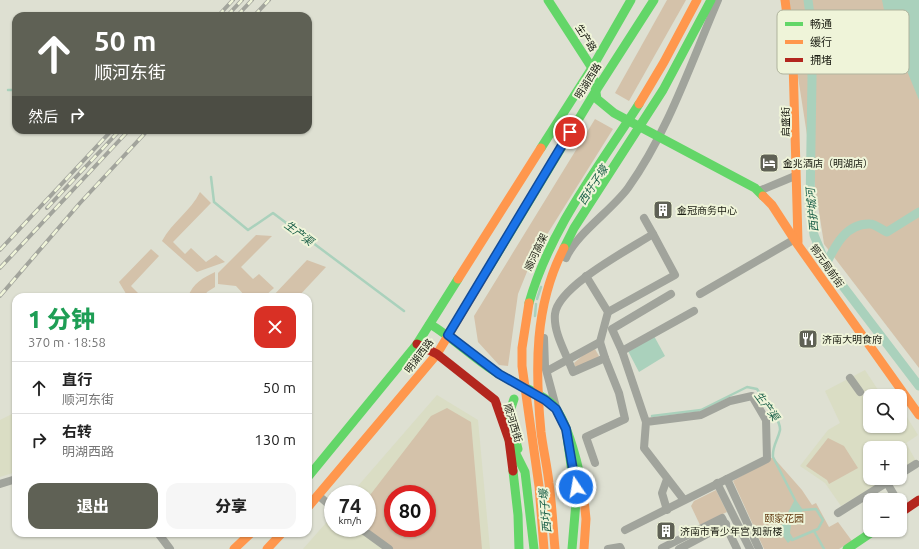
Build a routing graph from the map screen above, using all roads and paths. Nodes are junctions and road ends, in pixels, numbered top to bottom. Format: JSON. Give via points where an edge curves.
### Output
{"nodes":[{"id":1,"x":548,"y":0,"type":"edge"},
{"id":2,"x":631,"y":0,"type":"edge"},
{"id":3,"x":654,"y":0,"type":"edge"},
{"id":4,"x":697,"y":0,"type":"edge"},
{"id":5,"x":711,"y":0,"type":"edge"},
{"id":6,"x":718,"y":0,"type":"edge"},
{"id":7,"x":785,"y":0,"type":"edge"},
{"id":8,"x":787,"y":10,"type":"edge"},
{"id":9,"x":592,"y":68,"type":"junction"},
{"id":10,"x":795,"y":74,"type":"edge"},
{"id":11,"x":594,"y":92,"type":"junction"},
{"id":12,"x":660,"y":137,"type":"junction"},
{"id":13,"x":795,"y":176,"type":"junction"},
{"id":14,"x":759,"y":191,"type":"junction"},
{"id":15,"x":644,"y":218,"type":"dead end"},
{"id":16,"x":653,"y":234,"type":"junction"},
{"id":17,"x":797,"y":242,"type":"junction"},
{"id":18,"x":586,"y":276,"type":"junction"},
{"id":19,"x":671,"y":294,"type":"dead end"},
{"id":20,"x":700,"y":294,"type":"dead end"},
{"id":21,"x":694,"y":311,"type":"dead end"},
{"id":22,"x":608,"y":312,"type":"junction"},
{"id":23,"x":430,"y":324,"type":"junction"},
{"id":24,"x":448,"y":335,"type":"junction"},
{"id":25,"x":600,"y":342,"type":"junction"},
{"id":26,"x":417,"y":344,"type":"junction"},
{"id":27,"x":622,"y":351,"type":"junction"},
{"id":28,"x":437,"y":354,"type":"junction"},
{"id":29,"x":568,"y":358,"type":"junction"},
{"id":30,"x":605,"y":358,"type":"junction"},
{"id":31,"x":547,"y":371,"type":"junction"},
{"id":32,"x":850,"y":378,"type":"dead end"},
{"id":33,"x":860,"y":392,"type":"dead end"},
{"id":34,"x":514,"y":399,"type":"junction"},
{"id":35,"x":545,"y":400,"type":"junction"},
{"id":36,"x":556,"y":409,"type":"junction"},
{"id":37,"x":919,"y":415,"type":"edge"},
{"id":38,"x":502,"y":421,"type":"junction"},
{"id":39,"x":646,"y":422,"type":"junction"},
{"id":40,"x":566,"y":429,"type":"junction"},
{"id":41,"x":509,"y":440,"type":"junction"},
{"id":42,"x":595,"y":463,"type":"dead end"},
{"id":43,"x":916,"y":464,"type":"dead end"},
{"id":44,"x":907,"y":470,"type":"edge"},
{"id":45,"x":312,"y":472,"type":"edge"},
{"id":46,"x":525,"y":472,"type":"junction"},
{"id":47,"x":727,"y":478,"type":"junction"},
{"id":48,"x":667,"y":479,"type":"junction"},
{"id":49,"x":12,"y":480,"type":"edge"},
{"id":50,"x":717,"y":483,"type":"junction"},
{"id":51,"x":0,"y":484,"type":"edge"},
{"id":52,"x":884,"y":485,"type":"edge"},
{"id":53,"x":319,"y":496,"type":"junction"},
{"id":54,"x":324,"y":500,"type":"edge"},
{"id":55,"x":684,"y":500,"type":"junction"},
{"id":56,"x":919,"y":500,"type":"edge"},
{"id":57,"x":312,"y":503,"type":"edge"},
{"id":58,"x":907,"y":507,"type":"edge"},
{"id":59,"x":667,"y":510,"type":"junction"},
{"id":60,"x":838,"y":513,"type":"dead end"},
{"id":61,"x":726,"y":524,"type":"junction"},
{"id":62,"x":625,"y":530,"type":"dead end"},
{"id":63,"x":161,"y":537,"type":"edge"},
{"id":64,"x":247,"y":537,"type":"edge"},
{"id":65,"x":278,"y":537,"type":"edge"},
{"id":66,"x":372,"y":537,"type":"edge"},
{"id":67,"x":865,"y":537,"type":"edge"},
{"id":68,"x":662,"y":548,"type":"dead end"},
{"id":69,"x":170,"y":549,"type":"edge"},
{"id":70,"x":234,"y":549,"type":"edge"},
{"id":71,"x":266,"y":549,"type":"edge"},
{"id":72,"x":389,"y":549,"type":"edge"},
{"id":73,"x":519,"y":549,"type":"edge"},
{"id":74,"x":534,"y":549,"type":"edge"},
{"id":75,"x":544,"y":549,"type":"edge"},
{"id":76,"x":555,"y":549,"type":"edge"},
{"id":77,"x":572,"y":549,"type":"edge"},
{"id":78,"x":584,"y":549,"type":"edge"},
{"id":79,"x":608,"y":549,"type":"edge"},
{"id":80,"x":621,"y":549,"type":"edge"},
{"id":81,"x":679,"y":549,"type":"edge"},
{"id":82,"x":737,"y":549,"type":"edge"},
{"id":83,"x":750,"y":549,"type":"edge"},
{"id":84,"x":759,"y":549,"type":"edge"},
{"id":85,"x":848,"y":549,"type":"edge"}],
"edges":[{"from":1,"to":9,"type":"main road","name":"生产路"},
{"from":2,"to":9,"type":"main road","name":"明湖西路"},
{"from":3,"to":11,"type":"main road","name":"明湖西路"},
{"from":4,"to":75,"type":"main road","name":"顺河高架","via":[[643,98],[567,216],[544,257],[528,298],[522,348],[526,402],[543,516]]},
{"from":5,"to":76,"type":"main road","via":[[663,90],[574,228],[548,288],[539,327],[537,362],[541,432],[549,482]]},
{"from":6,"to":12,"type":"street"},
{"from":7,"to":8,"type":"main road","name":"启盛街"},
{"from":9,"to":11,"type":"main road","name":"生产路"},
{"from":9,"to":23,"type":"main road","name":"明湖西路"},
{"from":10,"to":13,"type":"main road","name":"启盛街"},
{"from":11,"to":12,"type":"main road","name":"铜元局前街","via":[[614,113]]},
{"from":11,"to":24,"type":"main road","name":"明湖西路"},
{"from":12,"to":14,"type":"main road","name":"铜元局前街"},
{"from":12,"to":31,"type":"street","via":[[627,189],[568,253],[552,287],[544,324]]},
{"from":13,"to":14,"type":"street"},
{"from":13,"to":17,"type":"main road","name":"启盛街"},
{"from":14,"to":17,"type":"main road","name":"铜元局前街","via":[[772,205]]},
{"from":15,"to":16,"type":"street"},
{"from":16,"to":18,"type":"street"},
{"from":16,"to":22,"type":"street","via":[[675,275]]},
{"from":17,"to":20,"type":"street"},
{"from":17,"to":37,"type":"main road","name":"铜元局前街"},
{"from":18,"to":22,"type":"street"},
{"from":18,"to":29,"type":"street","via":[[561,300],[555,314],[557,331]]},
{"from":19,"to":27,"type":"street","via":[[612,329]]},
{"from":21,"to":27,"type":"street"},
{"from":22,"to":25,"type":"street"},
{"from":23,"to":24,"type":"main road"},
{"from":23,"to":26,"type":"main road","name":"明湖西路"},
{"from":24,"to":28,"type":"main road","name":"明湖西路"},
{"from":24,"to":35,"type":"main road","via":[[499,374]]},
{"from":25,"to":29,"type":"street"},
{"from":25,"to":30,"type":"street"},
{"from":26,"to":28,"type":"main road","name":"顺河西街"},
{"from":26,"to":45,"type":"main road","name":"明湖西路"},
{"from":27,"to":39,"type":"street"},
{"from":28,"to":38,"type":"main road","name":"顺河西街","via":[[495,400]]},
{"from":28,"to":53,"type":"main road","name":"明湖西路"},
{"from":29,"to":30,"type":"street","via":[[573,372]]},
{"from":29,"to":31,"type":"street"},
{"from":30,"to":42,"type":"street","via":[[619,393],[625,419],[586,437]]},
{"from":31,"to":36,"type":"street"},
{"from":32,"to":33,"type":"street"},
{"from":34,"to":35,"type":"main road","via":[[525,394]]},
{"from":34,"to":38,"type":"main road"},
{"from":34,"to":46,"type":"main road","via":[[509,414]]},
{"from":35,"to":36,"type":"main road"},
{"from":36,"to":40,"type":"main road"},
{"from":38,"to":41,"type":"main road","name":"顺河西街"},
{"from":39,"to":47,"type":"street","via":[[701,415],[730,401],[752,396],[766,420],[767,459]]},
{"from":39,"to":48,"type":"street","via":[[644,448]]},
{"from":40,"to":77,"type":"main road","via":[[576,502]]},
{"from":40,"to":78,"type":"main road","via":[[584,488]]},
{"from":41,"to":46,"type":"main road"},
{"from":41,"to":73,"type":"main road","name":"顺河西街","via":[[518,515]]},
{"from":43,"to":44,"type":"street"},
{"from":46,"to":74,"type":"main road"},
{"from":47,"to":50,"type":"street"},
{"from":47,"to":84,"type":"street"},
{"from":48,"to":55,"type":"street"},
{"from":48,"to":59,"type":"street","via":[[662,493]]},
{"from":49,"to":51,"type":"street"},
{"from":50,"to":55,"type":"street"},
{"from":50,"to":83,"type":"street"},
{"from":52,"to":60,"type":"street"},
{"from":53,"to":54,"type":"street"},
{"from":53,"to":57,"type":"main road","name":"明湖西路"},
{"from":55,"to":59,"type":"street"},
{"from":56,"to":58,"type":"main road"},
{"from":59,"to":62,"type":"street"},
{"from":61,"to":68,"type":"street","via":[[722,518]]},
{"from":61,"to":81,"type":"street"},
{"from":61,"to":82,"type":"street"},
{"from":63,"to":69,"type":"street"},
{"from":64,"to":70,"type":"main road"},
{"from":65,"to":71,"type":"main road"},
{"from":66,"to":72,"type":"street"},
{"from":67,"to":85,"type":"main road"},
{"from":79,"to":80,"type":"street"}]}
